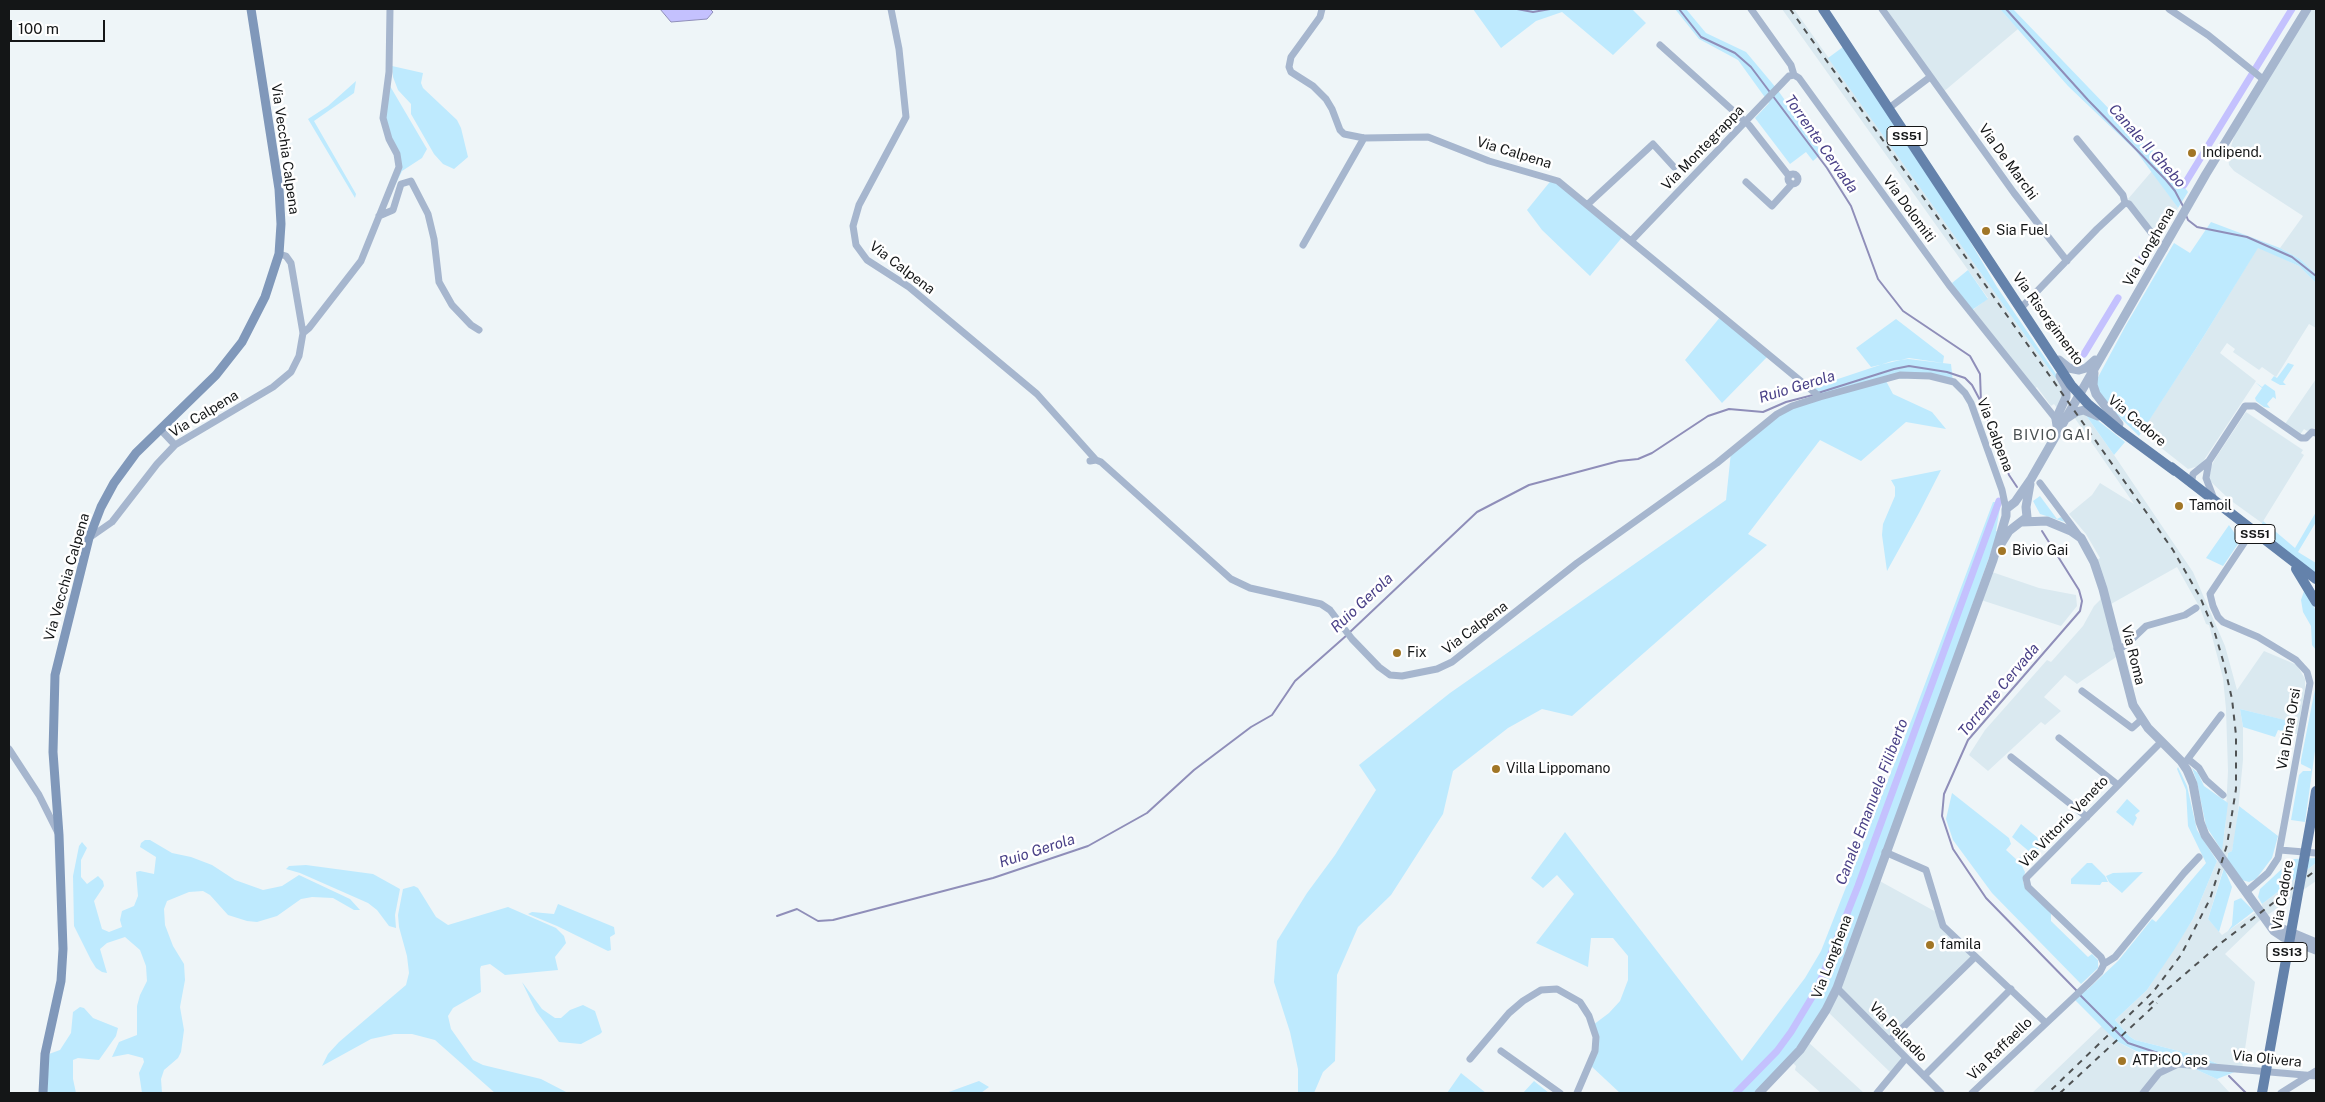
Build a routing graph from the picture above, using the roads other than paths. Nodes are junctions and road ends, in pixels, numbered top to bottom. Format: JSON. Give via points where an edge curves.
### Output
{"nodes":[{"id":1,"x":251,"y":9,"type":"edge"},
{"id":2,"x":390,"y":9,"type":"edge"},
{"id":3,"x":891,"y":9,"type":"edge"},
{"id":4,"x":1322,"y":9,"type":"edge"},
{"id":5,"x":1751,"y":9,"type":"edge"},
{"id":6,"x":1823,"y":9,"type":"edge"},
{"id":7,"x":1882,"y":9,"type":"edge"},
{"id":8,"x":2169,"y":9,"type":"edge"},
{"id":9,"x":2307,"y":9,"type":"edge"},
{"id":10,"x":1660,"y":45,"type":"dead end"},
{"id":11,"x":1794,"y":75,"type":"junction"},
{"id":12,"x":1930,"y":77,"type":"junction"},
{"id":13,"x":2261,"y":77,"type":"junction"},
{"id":14,"x":1889,"y":108,"type":"junction"},
{"id":15,"x":1746,"y":122,"type":"junction"},
{"id":16,"x":1364,"y":138,"type":"junction"},
{"id":17,"x":2077,"y":139,"type":"dead end"},
{"id":18,"x":1674,"y":167,"type":"dead end"},
{"id":19,"x":1746,"y":182,"type":"dead end"},
{"id":20,"x":2125,"y":203,"type":"junction"},
{"id":21,"x":1588,"y":204,"type":"junction"},
{"id":22,"x":382,"y":217,"type":"junction"},
{"id":23,"x":1631,"y":241,"type":"junction"},
{"id":24,"x":1303,"y":245,"type":"dead end"},
{"id":25,"x":2164,"y":249,"type":"junction"},
{"id":26,"x":279,"y":254,"type":"junction"},
{"id":27,"x":2067,"y":261,"type":"junction"},
{"id":28,"x":2021,"y":308,"type":"junction"},
{"id":29,"x":2031,"y":326,"type":"junction"},
{"id":30,"x":479,"y":330,"type":"dead end"},
{"id":31,"x":303,"y":333,"type":"junction"},
{"id":32,"x":2104,"y":350,"type":"junction"},
{"id":33,"x":2059,"y":360,"type":"junction"},
{"id":34,"x":2094,"y":368,"type":"junction"},
{"id":35,"x":2081,"y":393,"type":"junction"},
{"id":36,"x":1820,"y":397,"type":"junction"},
{"id":37,"x":2060,"y":419,"type":"junction"},
{"id":38,"x":2118,"y":426,"type":"junction"},
{"id":39,"x":160,"y":429,"type":"junction"},
{"id":40,"x":2316,"y":433,"type":"edge"},
{"id":41,"x":175,"y":445,"type":"junction"},
{"id":42,"x":2209,"y":461,"type":"junction"},
{"id":43,"x":2196,"y":470,"type":"junction"},
{"id":44,"x":2177,"y":473,"type":"junction"},
{"id":45,"x":2206,"y":473,"type":"junction"},
{"id":46,"x":2035,"y":481,"type":"junction"},
{"id":47,"x":2192,"y":484,"type":"junction"},
{"id":48,"x":2218,"y":505,"type":"junction"},
{"id":49,"x":2010,"y":507,"type":"junction"},
{"id":50,"x":2026,"y":508,"type":"junction"},
{"id":51,"x":2047,"y":521,"type":"junction"},
{"id":52,"x":2021,"y":522,"type":"junction"},
{"id":53,"x":2252,"y":532,"type":"junction"},
{"id":54,"x":89,"y":538,"type":"junction"},
{"id":55,"x":2081,"y":538,"type":"junction"},
{"id":56,"x":2287,"y":559,"type":"junction"},
{"id":57,"x":1993,"y":560,"type":"junction"},
{"id":58,"x":2316,"y":579,"type":"edge"},
{"id":59,"x":2316,"y":602,"type":"edge"},
{"id":60,"x":2196,"y":608,"type":"dead end"},
{"id":61,"x":2118,"y":649,"type":"junction"},
{"id":62,"x":2082,"y":691,"type":"dead end"},
{"id":63,"x":2221,"y":715,"type":"dead end"},
{"id":64,"x":2141,"y":720,"type":"junction"},
{"id":65,"x":2059,"y":738,"type":"dead end"},
{"id":66,"x":2161,"y":742,"type":"junction"},
{"id":67,"x":9,"y":749,"type":"edge"},
{"id":68,"x":2011,"y":757,"type":"dead end"},
{"id":69,"x":2186,"y":762,"type":"junction"},
{"id":70,"x":2118,"y":785,"type":"junction"},
{"id":71,"x":2316,"y":791,"type":"edge"},
{"id":72,"x":2223,"y":796,"type":"dead end"},
{"id":73,"x":2087,"y":817,"type":"junction"},
{"id":74,"x":59,"y":835,"type":"junction"},
{"id":75,"x":2280,"y":850,"type":"junction"},
{"id":76,"x":1885,"y":852,"type":"junction"},
{"id":77,"x":2316,"y":853,"type":"edge"},
{"id":78,"x":2199,"y":857,"type":"dead end"},
{"id":79,"x":2246,"y":892,"type":"junction"},
{"id":80,"x":2267,"y":920,"type":"junction"},
{"id":81,"x":2316,"y":943,"type":"edge"},
{"id":82,"x":2316,"y":950,"type":"edge"},
{"id":83,"x":1975,"y":957,"type":"junction"},
{"id":84,"x":2104,"y":964,"type":"junction"},
{"id":85,"x":1837,"y":988,"type":"junction"},
{"id":86,"x":2011,"y":989,"type":"junction"},
{"id":87,"x":2046,"y":1023,"type":"junction"},
{"id":88,"x":1890,"y":1040,"type":"junction"},
{"id":89,"x":1501,"y":1051,"type":"dead end"},
{"id":90,"x":1906,"y":1058,"type":"junction"},
{"id":91,"x":1470,"y":1059,"type":"dead end"},
{"id":92,"x":2314,"y":1075,"type":"edge"},
{"id":93,"x":1924,"y":1076,"type":"junction"},
{"id":94,"x":44,"y":1093,"type":"edge"},
{"id":95,"x":1560,"y":1093,"type":"edge"},
{"id":96,"x":1577,"y":1093,"type":"edge"},
{"id":97,"x":1759,"y":1093,"type":"edge"},
{"id":98,"x":1878,"y":1093,"type":"edge"},
{"id":99,"x":1941,"y":1093,"type":"edge"},
{"id":100,"x":1972,"y":1093,"type":"edge"},
{"id":101,"x":2143,"y":1093,"type":"edge"},
{"id":102,"x":2262,"y":1093,"type":"edge"},
{"id":103,"x":2281,"y":1093,"type":"edge"}],
"edges":[{"from":1,"to":26,"type":"main road","name":"Via Vecchia Calpena","via":[[279,189]]},
{"from":2,"to":22,"type":"street","via":[[389,72],[383,118],[400,164]]},
{"from":3,"to":36,"type":"street","name":"Via Calpena","via":[[906,118],[858,205],[853,226],[856,244],[867,260],[909,287],[1037,394],[1093,461],[1101,462],[1231,579],[1250,588],[1321,604],[1330,610],[1367,656],[1390,676],[1446,666],[1577,563],[1717,463],[1777,414]]},
{"from":4,"to":16,"type":"street","name":"Via Calpena","via":[[1320,17],[1291,57],[1289,67],[1326,99],[1340,130],[1352,138]]},
{"from":5,"to":11,"type":"street","name":"Via Dolomiti","via":[[1791,65]]},
{"from":6,"to":14,"type":"main road","name":"Via Risorgimento","number":"SS51"},
{"from":7,"to":12,"type":"street","name":"Via De Marchi"},
{"from":8,"to":13,"type":"street"},
{"from":9,"to":13,"type":"street","name":"Via Longhena"},
{"from":10,"to":15,"type":"street"},
{"from":11,"to":15,"type":"street","name":"Via Montegrappa","via":[[1789,76]]},
{"from":11,"to":37,"type":"street","name":"Via Dolomiti","via":[[1973,318]]},
{"from":12,"to":14,"type":"street"},
{"from":12,"to":27,"type":"street","name":"Via De Marchi"},
{"from":13,"to":25,"type":"street","name":"Via Longhena"},
{"from":14,"to":28,"type":"main road","name":"Via Risorgimento","number":"SS51"},
{"from":15,"to":19,"type":"street","via":[[1789,176],[1798,177],[1797,182],[1772,206]]},
{"from":15,"to":23,"type":"street","name":"Via Montegrappa"},
{"from":16,"to":21,"type":"street","name":"Via Calpena","via":[[1418,136],[1438,139],[1489,161],[1552,178]]},
{"from":16,"to":24,"type":"street"},
{"from":17,"to":20,"type":"street","via":[[2123,195]]},
{"from":18,"to":21,"type":"street","via":[[1653,144]]},
{"from":20,"to":25,"type":"street"},
{"from":20,"to":27,"type":"street"},
{"from":21,"to":23,"type":"street","name":"Via Calpena"},
{"from":22,"to":30,"type":"street","via":[[393,210],[401,184],[411,181],[430,220],[439,282],[452,305]]},
{"from":22,"to":31,"type":"street","via":[[361,261]]},
{"from":23,"to":36,"type":"street","name":"Via Calpena"},
{"from":25,"to":32,"type":"street","name":"Via Longhena"},
{"from":26,"to":31,"type":"street","name":"Via Calpena","via":[[286,256],[291,263]]},
{"from":26,"to":39,"type":"main road","name":"Via Vecchia Calpena","via":[[265,298],[242,342],[216,375]]},
{"from":27,"to":28,"type":"street"},
{"from":28,"to":29,"type":"main road","name":"Via Risorgimento","number":"SS51"},
{"from":28,"to":33,"type":"main road","name":"Via Risorgimento","number":"SS51"},
{"from":29,"to":35,"type":"main road","name":"Via Risorgimento","number":"SS51"},
{"from":29,"to":37,"type":"street","name":"Via Risorgimento","via":[[2066,387]]},
{"from":31,"to":41,"type":"street","name":"Via Calpena","via":[[299,356],[286,378]]},
{"from":32,"to":33,"type":"street","name":"Via Longhena","via":[[2089,366],[2079,370],[2069,368]]},
{"from":32,"to":34,"type":"street","name":"Via Longhena"},
{"from":33,"to":35,"type":"main road","name":"Via Risorgimento","number":"SS51"},
{"from":34,"to":35,"type":"street","name":"Via Longhena"},
{"from":34,"to":38,"type":"street","via":[[2096,394]]},
{"from":35,"to":37,"type":"street","name":"Via Longhena"},
{"from":35,"to":38,"type":"main road","name":"Via Cadore","number":"SS51"},
{"from":36,"to":49,"type":"street","name":"Via Calpena","via":[[1900,375],[1930,376],[1954,382],[1971,403]]},
{"from":37,"to":38,"type":"street","via":[[2088,410]]},
{"from":37,"to":46,"type":"street","name":"Via Longhena","via":[[2058,432]]},
{"from":38,"to":44,"type":"main road","name":"Via Cadore","number":"SS51"},
{"from":39,"to":41,"type":"street"},
{"from":39,"to":54,"type":"main road","name":"Via Vecchia Calpena","via":[[136,453],[114,483]]},
{"from":40,"to":42,"type":"street","via":[[2301,438],[2255,406],[2248,405]]},
{"from":41,"to":54,"type":"street","name":"Via Calpena","via":[[112,522]]},
{"from":42,"to":43,"type":"street"},
{"from":42,"to":45,"type":"street"},
{"from":43,"to":44,"type":"street"},
{"from":43,"to":47,"type":"street"},
{"from":44,"to":47,"type":"main road","name":"Via Cadore","number":"SS51"},
{"from":45,"to":47,"type":"street","via":[[2202,480]]},
{"from":45,"to":48,"type":"street","via":[[2208,488]]},
{"from":46,"to":49,"type":"street","name":"Via Longhena"},
{"from":46,"to":50,"type":"street","name":"Via Longhena"},
{"from":46,"to":55,"type":"street","name":"Via Roma"},
{"from":47,"to":48,"type":"main road","name":"Via Cadore","number":"SS51"},
{"from":48,"to":53,"type":"main road","name":"Via Cadore","number":"SS51"},
{"from":49,"to":50,"type":"street","via":[[2021,503]]},
{"from":49,"to":52,"type":"street","via":[[2010,521]]},
{"from":49,"to":57,"type":"street","name":"Via Longhena"},
{"from":50,"to":51,"type":"street"},
{"from":50,"to":52,"type":"street","name":"Via Longhena","via":[[2027,516]]},
{"from":51,"to":52,"type":"street"},
{"from":51,"to":55,"type":"street"},
{"from":52,"to":57,"type":"street","name":"Via Longhena","via":[[2007,534]]},
{"from":53,"to":56,"type":"main road","name":"Via Cadore","number":"SS51"},
{"from":53,"to":75,"type":"street","name":"Via Dina Orsi","via":[[2210,596],[2220,619],[2286,653],[2309,675],[2310,690]]},
{"from":54,"to":74,"type":"main road","name":"Via Vecchia Calpena","via":[[55,675],[52,752]]},
{"from":55,"to":61,"type":"street","name":"Via Roma","via":[[2094,562]]},
{"from":56,"to":58,"type":"main road","name":"Via Cadore","number":"SS51"},
{"from":56,"to":59,"type":"main road","name":"Via Cadore","number":"SS51","via":[[2303,578]]},
{"from":57,"to":76,"type":"street","name":"Via Longhena"},
{"from":60,"to":61,"type":"street","via":[[2185,615],[2146,626]]},
{"from":61,"to":64,"type":"street","name":"Via Roma","via":[[2128,692]]},
{"from":62,"to":64,"type":"street","via":[[2132,728]]},
{"from":63,"to":69,"type":"street"},
{"from":64,"to":66,"type":"street","name":"Via Roma"},
{"from":65,"to":70,"type":"street"},
{"from":66,"to":69,"type":"street","name":"Via Roma"},
{"from":66,"to":70,"type":"street","name":"Via Vittorio Veneto"},
{"from":67,"to":74,"type":"street","via":[[39,795]]},
{"from":68,"to":73,"type":"street"},
{"from":69,"to":72,"type":"street","name":"Via Roma","via":[[2199,768]]},
{"from":69,"to":79,"type":"street","name":"Via Roma","via":[[2204,832]]},
{"from":70,"to":73,"type":"street","name":"Via Vittorio Veneto"},
{"from":71,"to":102,"type":"main road","name":"Via Cadore","number":"SS13","bridge":true},
{"from":73,"to":84,"type":"street","name":"Via Vittorio Veneto","via":[[2029,874],[2026,881],[2030,889],[2101,957]]},
{"from":74,"to":94,"type":"main road","name":"Via Vecchia Calpena","via":[[63,949],[61,981],[45,1054]]},
{"from":75,"to":77,"type":"street"},
{"from":75,"to":79,"type":"street","name":"Via Dina Orsi","via":[[2272,869]]},
{"from":76,"to":83,"type":"street","name":"Via Raffaello","via":[[1926,870],[1944,926]]},
{"from":76,"to":85,"type":"street","name":"Via Longhena"},
{"from":78,"to":84,"type":"street","name":"Via Raffaello","via":[[2115,957]]},
{"from":79,"to":80,"type":"street","name":"Via Roma"},
{"from":80,"to":81,"type":"street","name":"Via Roma","via":[[2280,929]]},
{"from":80,"to":82,"type":"street","name":"Via Roma","via":[[2283,937]]},
{"from":83,"to":86,"type":"street","name":"Via Raffaello"},
{"from":83,"to":88,"type":"street"},
{"from":84,"to":87,"type":"street","name":"Via Raffaello","via":[[2100,972]]},
{"from":85,"to":88,"type":"street","name":"Via Palladio"},
{"from":85,"to":97,"type":"street","name":"Via Longhena","via":[[1800,1050]]},
{"from":86,"to":87,"type":"street","name":"Via Raffaello"},
{"from":86,"to":93,"type":"street"},
{"from":87,"to":100,"type":"street","name":"Via Raffaello"},
{"from":88,"to":90,"type":"street","name":"Via Palladio"},
{"from":89,"to":95,"type":"street"},
{"from":90,"to":93,"type":"street","name":"Via Palladio"},
{"from":90,"to":98,"type":"street"},
{"from":91,"to":96,"type":"street","via":[[1522,1001],[1541,990],[1557,989],[1580,1002],[1596,1037],[1596,1051]]},
{"from":92,"to":101,"type":"street","name":"Via Olivera","via":[[2178,1064],[2159,1073]]},
{"from":92,"to":103,"type":"street","name":"Via Olivera"},
{"from":93,"to":99,"type":"street","name":"Via Palladio"}]}
